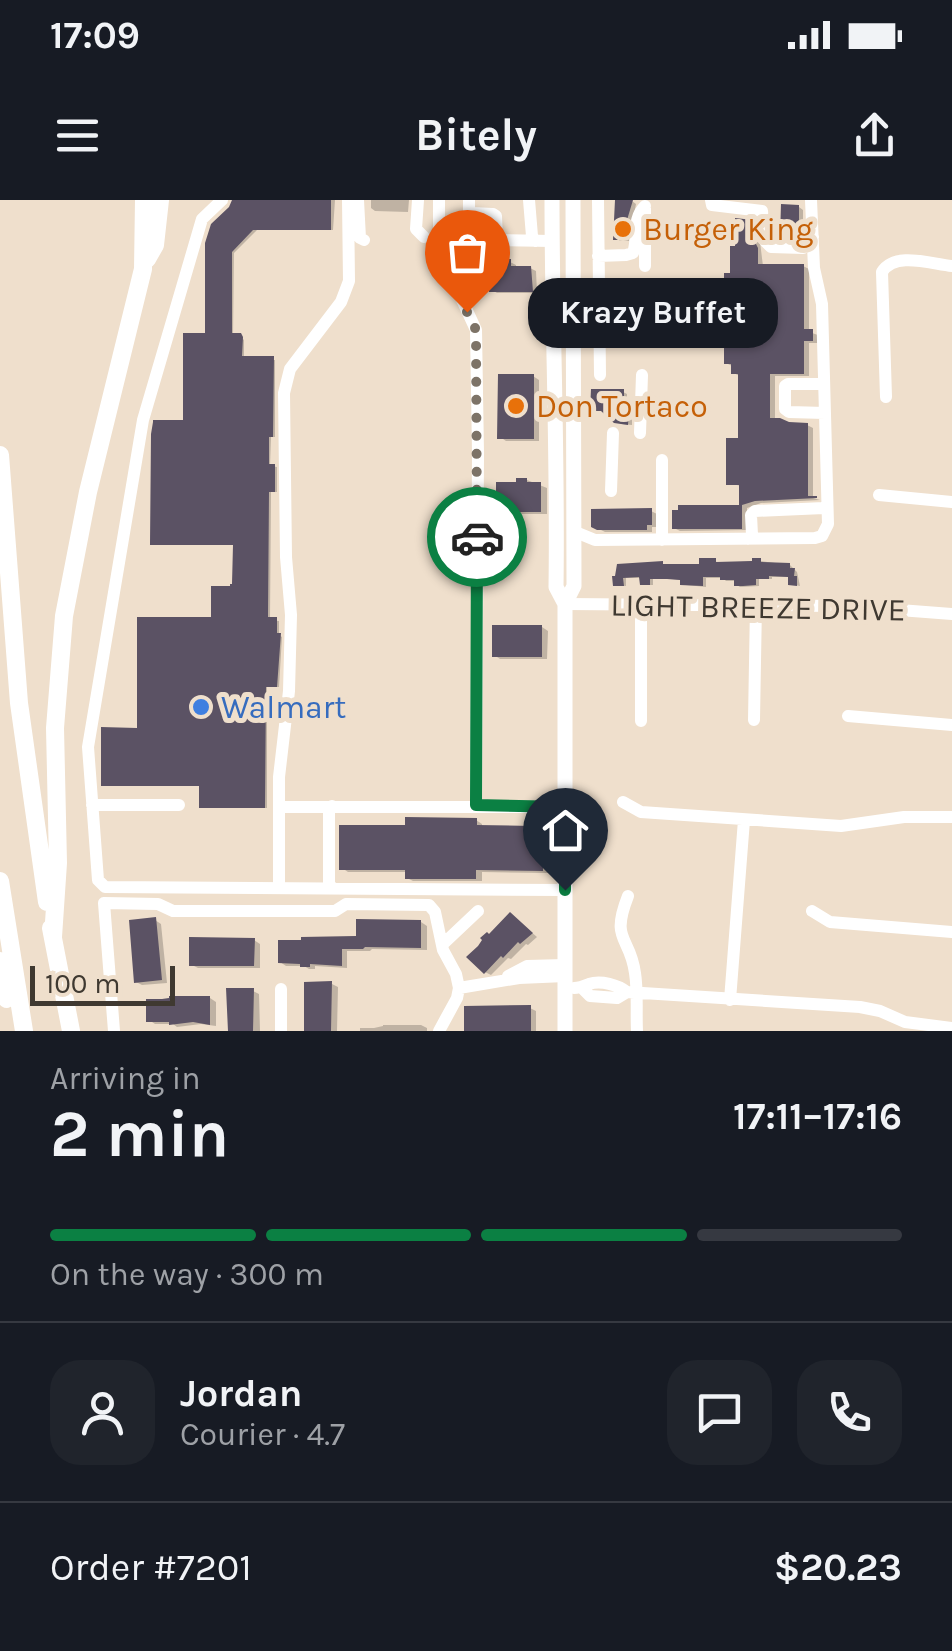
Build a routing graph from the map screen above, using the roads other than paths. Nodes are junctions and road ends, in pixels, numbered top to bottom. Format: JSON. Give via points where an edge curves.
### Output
{"nodes":[{"id":1,"x":144,"y":200,"type":"edge"},
{"id":2,"x":160,"y":200,"type":"edge"},
{"id":3,"x":222,"y":200,"type":"edge"},
{"id":4,"x":348,"y":200,"type":"edge"},
{"id":5,"x":358,"y":200,"type":"edge"},
{"id":6,"x":418,"y":200,"type":"edge"},
{"id":7,"x":439,"y":200,"type":"edge"},
{"id":8,"x":468,"y":200,"type":"edge"},
{"id":9,"x":529,"y":200,"type":"edge"},
{"id":10,"x":552,"y":200,"type":"edge"},
{"id":11,"x":572,"y":200,"type":"edge"},
{"id":12,"x":598,"y":200,"type":"edge"},
{"id":13,"x":810,"y":200,"type":"edge"},
{"id":14,"x":645,"y":203,"type":"edge"},
{"id":15,"x":719,"y":203,"type":"edge"},
{"id":16,"x":424,"y":237,"type":"dead end"},
{"id":17,"x":813,"y":237,"type":"junction"},
{"id":18,"x":364,"y":240,"type":"dead end"},
{"id":19,"x":544,"y":240,"type":"junction"},
{"id":20,"x":598,"y":256,"type":"junction"},
{"id":21,"x":644,"y":266,"type":"dead end"},
{"id":22,"x":952,"y":266,"type":"edge"},
{"id":23,"x":143,"y":269,"type":"junction"},
{"id":24,"x":449,"y":272,"type":"junction"},
{"id":25,"x":478,"y":272,"type":"dead end"},
{"id":26,"x":573,"y":291,"type":"junction"},
{"id":27,"x":600,"y":292,"type":"junction"},
{"id":28,"x":600,"y":375,"type":"dead end"},
{"id":29,"x":642,"y":375,"type":"dead end"},
{"id":30,"x":824,"y":384,"type":"junction"},
{"id":31,"x":886,"y":397,"type":"dead end"},
{"id":32,"x":825,"y":413,"type":"junction"},
{"id":33,"x":640,"y":432,"type":"dead end"},
{"id":34,"x":612,"y":433,"type":"dead end"},
{"id":35,"x":0,"y":455,"type":"edge"},
{"id":36,"x":662,"y":460,"type":"dead end"},
{"id":37,"x":565,"y":461,"type":"junction"},
{"id":38,"x":611,"y":491,"type":"dead end"},
{"id":39,"x":878,"y":496,"type":"dead end"},
{"id":40,"x":952,"y":502,"type":"edge"},
{"id":41,"x":828,"y":504,"type":"junction"},
{"id":42,"x":573,"y":531,"type":"junction"},
{"id":43,"x":748,"y":539,"type":"junction"},
{"id":44,"x":662,"y":540,"type":"junction"},
{"id":45,"x":564,"y":604,"type":"junction"},
{"id":46,"x":641,"y":604,"type":"junction"},
{"id":47,"x":756,"y":604,"type":"junction"},
{"id":48,"x":952,"y":614,"type":"edge"},
{"id":49,"x":848,"y":716,"type":"dead end"},
{"id":50,"x":754,"y":720,"type":"dead end"},
{"id":51,"x":641,"y":721,"type":"dead end"},
{"id":52,"x":952,"y":725,"type":"edge"},
{"id":53,"x":623,"y":802,"type":"dead end"},
{"id":54,"x":92,"y":805,"type":"junction"},
{"id":55,"x":178,"y":805,"type":"dead end"},
{"id":56,"x":476,"y":805,"type":"junction"},
{"id":57,"x":279,"y":806,"type":"junction"},
{"id":58,"x":332,"y":806,"type":"junction"},
{"id":59,"x":565,"y":807,"type":"junction"},
{"id":60,"x":952,"y":817,"type":"edge"},
{"id":61,"x":744,"y":820,"type":"junction"},
{"id":62,"x":0,"y":881,"type":"edge"},
{"id":63,"x":279,"y":888,"type":"junction"},
{"id":64,"x":333,"y":888,"type":"junction"},
{"id":65,"x":565,"y":890,"type":"junction"},
{"id":66,"x":628,"y":896,"type":"dead end"},
{"id":67,"x":478,"y":910,"type":"dead end"},
{"id":68,"x":812,"y":911,"type":"dead end"},
{"id":69,"x":952,"y":932,"type":"edge"},
{"id":70,"x":53,"y":938,"type":"junction"},
{"id":71,"x":442,"y":945,"type":"junction"},
{"id":72,"x":0,"y":961,"type":"edge"},
{"id":73,"x":569,"y":979,"type":"junction"},
{"id":74,"x":459,"y":988,"type":"junction"},
{"id":75,"x":281,"y":989,"type":"dead end"},
{"id":76,"x":631,"y":993,"type":"junction"},
{"id":77,"x":730,"y":1000,"type":"junction"},
{"id":78,"x":952,"y":1028,"type":"edge"},
{"id":79,"x":13,"y":1031,"type":"edge"},
{"id":80,"x":24,"y":1031,"type":"edge"},
{"id":81,"x":71,"y":1031,"type":"edge"},
{"id":82,"x":114,"y":1031,"type":"edge"},
{"id":83,"x":280,"y":1031,"type":"edge"},
{"id":84,"x":439,"y":1031,"type":"edge"},
{"id":85,"x":566,"y":1031,"type":"edge"},
{"id":86,"x":636,"y":1031,"type":"edge"}],
"edges":[{"from":1,"to":23,"type":"highway"},
{"from":2,"to":23,"type":"highway","via":[[155,245]]},
{"from":3,"to":54,"type":"street","via":[[202,219],[143,420],[88,748]]},
{"from":4,"to":57,"type":"street","via":[[349,281],[290,369],[284,393],[290,691]]},
{"from":5,"to":18,"type":"street"},
{"from":6,"to":16,"type":"street","via":[[416,230]]},
{"from":7,"to":24,"type":"street","via":[[439,250]]},
{"from":8,"to":19,"type":"street","via":[[472,212],[496,216],[500,240]]},
{"from":9,"to":19,"type":"street","via":[[532,236]]},
{"from":10,"to":19,"type":"main road"},
{"from":11,"to":26,"type":"main road"},
{"from":12,"to":20,"type":"street"},
{"from":13,"to":17,"type":"street"},
{"from":14,"to":20,"type":"street","via":[[636,219],[633,253]]},
{"from":14,"to":21,"type":"street"},
{"from":15,"to":17,"type":"street","via":[[762,211],[764,242],[772,248],[802,248]]},
{"from":17,"to":30,"type":"street"},
{"from":19,"to":37,"type":"main road"},
{"from":20,"to":27,"type":"street"},
{"from":22,"to":31,"type":"street","via":[[897,260],[882,272]]},
{"from":23,"to":70,"type":"highway","via":[[64,616],[55,728]]},
{"from":24,"to":25,"type":"street"},
{"from":24,"to":56,"type":"street","via":[[476,330]]},
{"from":26,"to":27,"type":"street"},
{"from":26,"to":37,"type":"main road"},
{"from":27,"to":28,"type":"street"},
{"from":29,"to":33,"type":"street"},
{"from":30,"to":32,"type":"street"},
{"from":30,"to":32,"type":"street","via":[[788,384],[785,409]]},
{"from":32,"to":41,"type":"street"},
{"from":34,"to":38,"type":"street"},
{"from":35,"to":70,"type":"highway","via":[[19,703]]},
{"from":36,"to":44,"type":"street"},
{"from":37,"to":42,"type":"main road"},
{"from":37,"to":45,"type":"main road","via":[[556,586]]},
{"from":39,"to":40,"type":"street"},
{"from":41,"to":43,"type":"street","via":[[754,512]]},
{"from":41,"to":43,"type":"street","via":[[822,536]]},
{"from":42,"to":44,"type":"street","via":[[595,540]]},
{"from":42,"to":45,"type":"main road","via":[[574,586]]},
{"from":43,"to":44,"type":"street"},
{"from":45,"to":46,"type":"street","name":"LIGHT BREEZE DRIVE"},
{"from":45,"to":59,"type":"main road"},
{"from":46,"to":47,"type":"street","name":"LIGHT BREEZE DRIVE"},
{"from":46,"to":51,"type":"street"},
{"from":47,"to":48,"type":"street","name":"LIGHT BREEZE DRIVE"},
{"from":47,"to":50,"type":"street"},
{"from":49,"to":52,"type":"street"},
{"from":53,"to":61,"type":"street","via":[[642,812]]},
{"from":54,"to":55,"type":"street"},
{"from":54,"to":63,"type":"street","via":[[98,880],[105,887]]},
{"from":56,"to":58,"type":"street"},
{"from":56,"to":59,"type":"street"},
{"from":57,"to":58,"type":"street"},
{"from":57,"to":63,"type":"street"},
{"from":58,"to":64,"type":"street"},
{"from":59,"to":65,"type":"main road"},
{"from":60,"to":61,"type":"street","via":[[841,826]]},
{"from":61,"to":77,"type":"street"},
{"from":62,"to":80,"type":"highway"},
{"from":63,"to":64,"type":"street"},
{"from":64,"to":65,"type":"street"},
{"from":65,"to":73,"type":"main road"},
{"from":66,"to":76,"type":"street","via":[[620,927],[636,973]]},
{"from":67,"to":71,"type":"street"},
{"from":68,"to":69,"type":"street","via":[[830,922]]},
{"from":70,"to":81,"type":"highway"},
{"from":71,"to":74,"type":"street"},
{"from":71,"to":82,"type":"street","via":[[435,912],[425,904],[346,904],[317,912],[172,911],[158,904],[104,903]]},
{"from":72,"to":79,"type":"highway"},
{"from":73,"to":74,"type":"street"},
{"from":73,"to":76,"type":"street"},
{"from":73,"to":85,"type":"main road"},
{"from":74,"to":84,"type":"street"},
{"from":75,"to":83,"type":"street"},
{"from":76,"to":77,"type":"street"},
{"from":76,"to":86,"type":"street"},
{"from":77,"to":78,"type":"street","via":[[880,1010],[906,1022]]}]}
